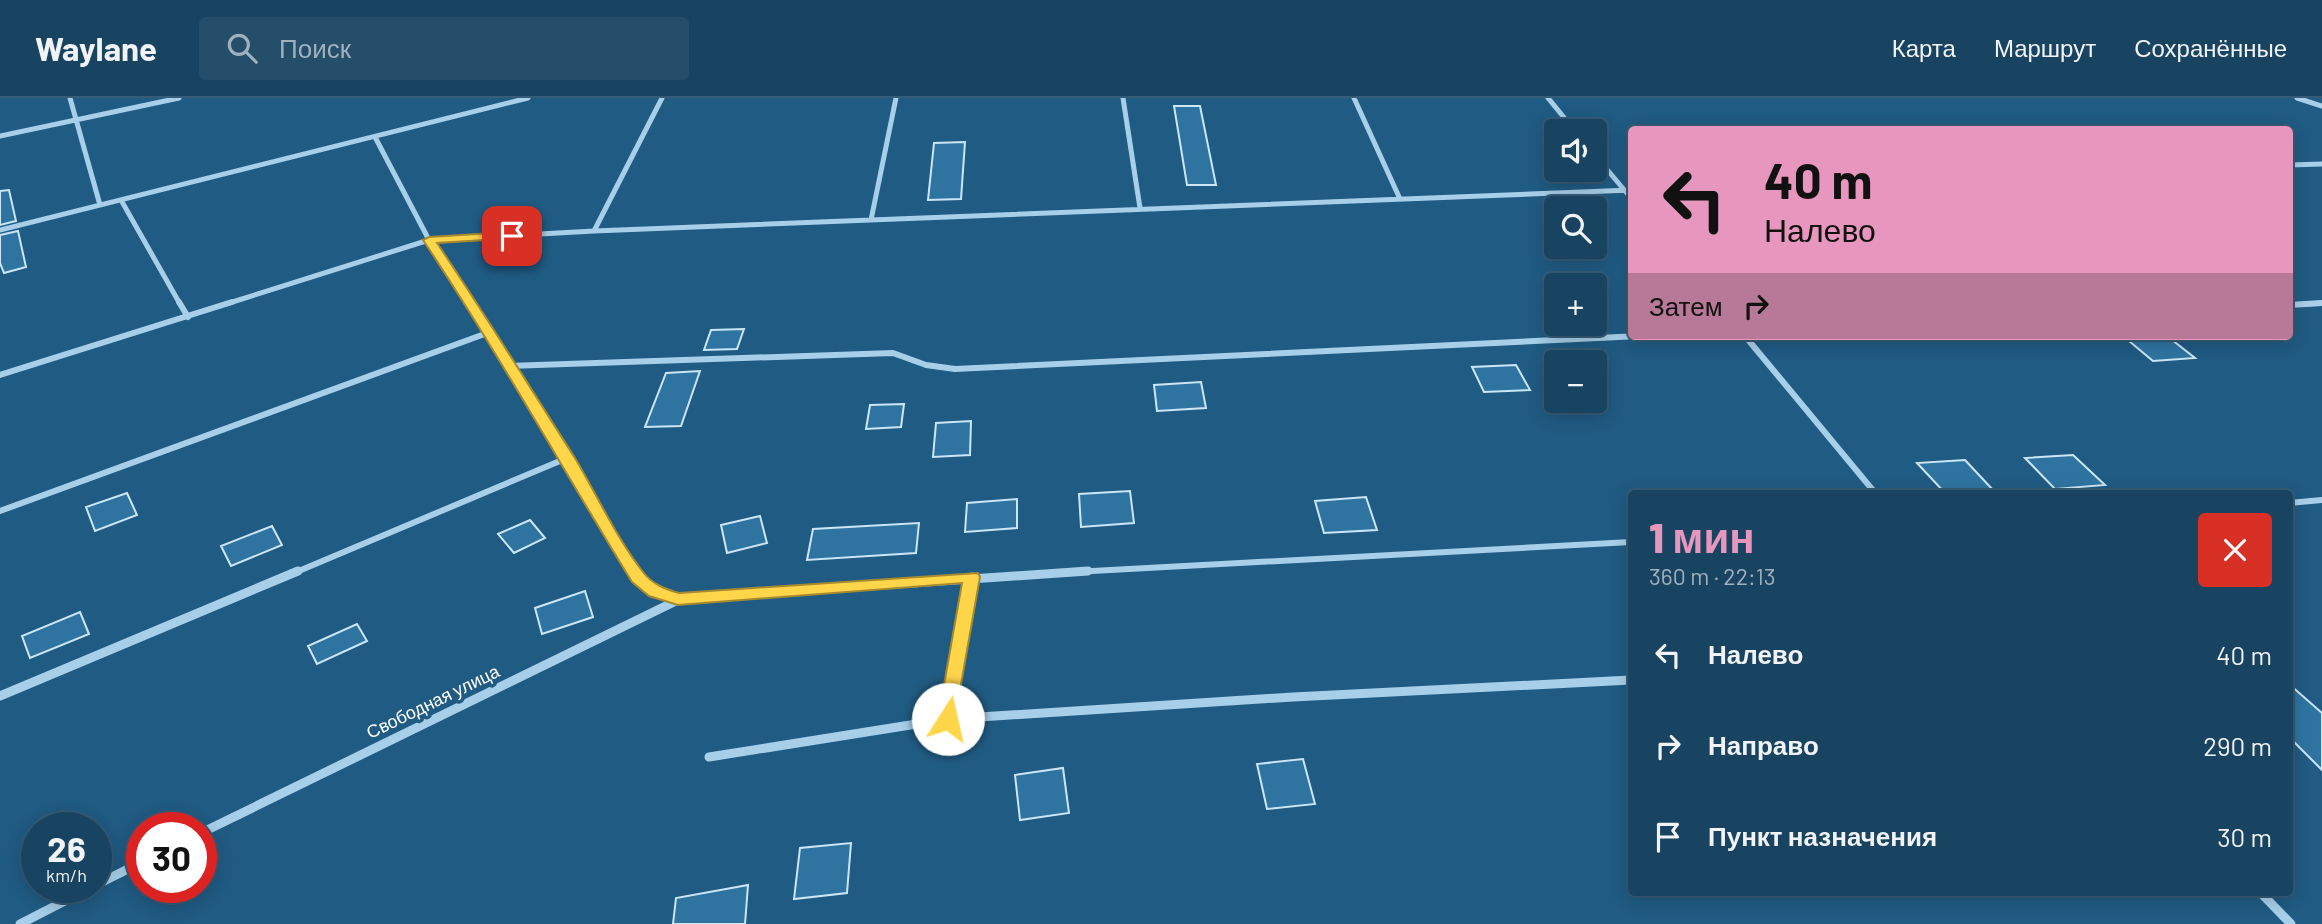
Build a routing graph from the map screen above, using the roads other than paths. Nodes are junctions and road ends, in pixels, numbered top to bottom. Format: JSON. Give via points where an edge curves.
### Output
{"nodes":[{"id":1,"x":70,"y":98,"type":"edge"},
{"id":2,"x":179,"y":98,"type":"edge"},
{"id":3,"x":528,"y":98,"type":"edge"},
{"id":4,"x":662,"y":98,"type":"edge"},
{"id":5,"x":895,"y":98,"type":"edge"},
{"id":6,"x":1123,"y":98,"type":"edge"},
{"id":7,"x":1354,"y":98,"type":"edge"},
{"id":8,"x":1548,"y":98,"type":"edge"},
{"id":9,"x":2297,"y":98,"type":"edge"},
{"id":10,"x":2322,"y":106,"type":"edge"},
{"id":11,"x":1566,"y":119,"type":"edge"},
{"id":12,"x":74,"y":120,"type":"junction"},
{"id":13,"x":0,"y":136,"type":"edge"},
{"id":14,"x":375,"y":137,"type":"junction"},
{"id":15,"x":2322,"y":164,"type":"edge"},
{"id":16,"x":2293,"y":165,"type":"edge"},
{"id":17,"x":1607,"y":168,"type":"edge"},
{"id":18,"x":1628,"y":190,"type":"edge"},
{"id":19,"x":1400,"y":199,"type":"junction"},
{"id":20,"x":121,"y":200,"type":"junction"},
{"id":21,"x":100,"y":205,"type":"junction"},
{"id":22,"x":1140,"y":208,"type":"junction"},
{"id":23,"x":871,"y":220,"type":"junction"},
{"id":24,"x":0,"y":230,"type":"edge"},
{"id":25,"x":594,"y":231,"type":"junction"},
{"id":26,"x":429,"y":240,"type":"junction"},
{"id":27,"x":2322,"y":303,"type":"edge"},
{"id":28,"x":2293,"y":305,"type":"edge"},
{"id":29,"x":188,"y":317,"type":"junction"},
{"id":30,"x":491,"y":332,"type":"junction"},
{"id":31,"x":1628,"y":337,"type":"edge"},
{"id":32,"x":1748,"y":340,"type":"edge"},
{"id":33,"x":508,"y":366,"type":"junction"},
{"id":34,"x":0,"y":374,"type":"edge"},
{"id":35,"x":567,"y":458,"type":"junction"},
{"id":36,"x":1873,"y":490,"type":"edge"},
{"id":37,"x":2322,"y":500,"type":"edge"},
{"id":38,"x":2293,"y":503,"type":"edge"},
{"id":39,"x":0,"y":511,"type":"edge"},
{"id":40,"x":1628,"y":542,"type":"edge"},
{"id":41,"x":972,"y":577,"type":"junction"},
{"id":42,"x":678,"y":599,"type":"junction"},
{"id":43,"x":1628,"y":680,"type":"edge"},
{"id":44,"x":0,"y":696,"type":"edge"},
{"id":45,"x":948,"y":719,"type":"junction"},
{"id":46,"x":709,"y":757,"type":"dead end"},
{"id":47,"x":217,"y":825,"type":"edge"},
{"id":48,"x":2264,"y":896,"type":"edge"},
{"id":49,"x":61,"y":903,"type":"edge"},
{"id":50,"x":20,"y":924,"type":"edge"},
{"id":51,"x":2291,"y":924,"type":"edge"}],
"edges":[{"from":1,"to":12,"type":"street"},
{"from":2,"to":12,"type":"street"},
{"from":3,"to":14,"type":"street"},
{"from":4,"to":25,"type":"street"},
{"from":5,"to":23,"type":"street"},
{"from":6,"to":22,"type":"street"},
{"from":7,"to":19,"type":"street"},
{"from":8,"to":11,"type":"street"},
{"from":9,"to":10,"type":"street"},
{"from":12,"to":13,"type":"street"},
{"from":12,"to":21,"type":"street"},
{"from":14,"to":20,"type":"street"},
{"from":14,"to":26,"type":"street"},
{"from":15,"to":16,"type":"street"},
{"from":17,"to":18,"type":"street"},
{"from":18,"to":19,"type":"street"},
{"from":19,"to":22,"type":"street"},
{"from":20,"to":21,"type":"street"},
{"from":20,"to":29,"type":"street"},
{"from":21,"to":24,"type":"street"},
{"from":22,"to":23,"type":"street"},
{"from":23,"to":25,"type":"street"},
{"from":25,"to":26,"type":"street"},
{"from":26,"to":29,"type":"street"},
{"from":26,"to":30,"type":"street"},
{"from":27,"to":28,"type":"street"},
{"from":29,"to":34,"type":"street"},
{"from":30,"to":33,"type":"street"},
{"from":30,"to":39,"type":"street"},
{"from":31,"to":33,"type":"street","via":[[955,369],[926,366],[893,353]]},
{"from":32,"to":36,"type":"street"},
{"from":33,"to":35,"type":"street"},
{"from":35,"to":42,"type":"street","via":[[638,578],[655,592]]},
{"from":35,"to":44,"type":"street"},
{"from":37,"to":38,"type":"street"},
{"from":40,"to":41,"type":"street"},
{"from":41,"to":42,"type":"street"},
{"from":41,"to":45,"type":"street"},
{"from":42,"to":47,"type":"street","name":"Свободная улица"},
{"from":43,"to":45,"type":"street"},
{"from":45,"to":46,"type":"street"},
{"from":48,"to":51,"type":"street"},
{"from":49,"to":50,"type":"street"}]}
